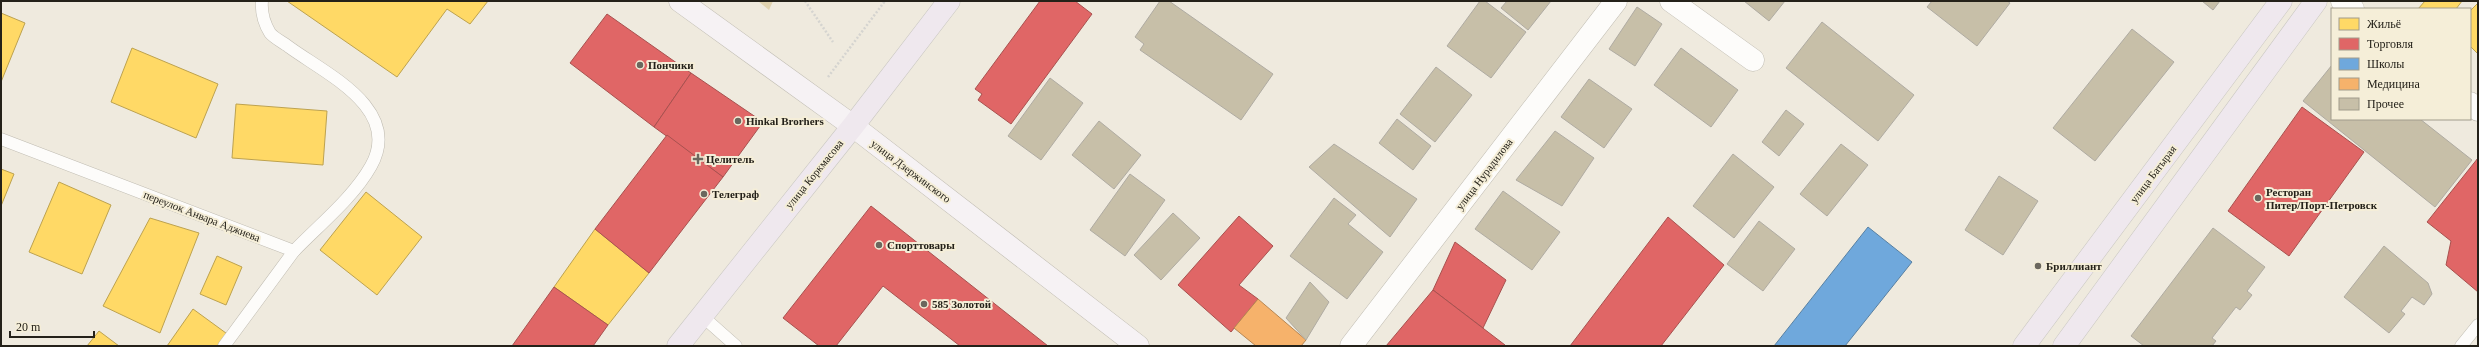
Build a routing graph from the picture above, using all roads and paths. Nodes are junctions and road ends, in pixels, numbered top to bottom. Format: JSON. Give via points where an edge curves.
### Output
{"nodes":[{"id":1,"x":262,"y":1,"type":"edge"},
{"id":2,"x":680,"y":1,"type":"edge"},
{"id":3,"x":805,"y":1,"type":"edge"},
{"id":4,"x":885,"y":1,"type":"edge"},
{"id":5,"x":949,"y":1,"type":"edge"},
{"id":6,"x":1616,"y":1,"type":"edge"},
{"id":7,"x":1671,"y":1,"type":"edge"},
{"id":8,"x":2281,"y":1,"type":"edge"},
{"id":9,"x":2316,"y":1,"type":"edge"},
{"id":10,"x":2342,"y":1,"type":"edge"},
{"id":11,"x":2352,"y":8,"type":"edge"},
{"id":12,"x":832,"y":42,"type":"dead end"},
{"id":13,"x":1752,"y":60,"type":"dead end"},
{"id":14,"x":813,"y":97,"type":"junction"},
{"id":15,"x":853,"y":126,"type":"junction"},
{"id":16,"x":1,"y":139,"type":"edge"},
{"id":17,"x":294,"y":251,"type":"junction"},
{"id":18,"x":701,"y":315,"type":"junction"},
{"id":19,"x":2478,"y":325,"type":"edge"},
{"id":20,"x":224,"y":346,"type":"edge"},
{"id":21,"x":678,"y":346,"type":"edge"},
{"id":22,"x":736,"y":346,"type":"edge"},
{"id":23,"x":1138,"y":346,"type":"edge"},
{"id":24,"x":1351,"y":346,"type":"edge"},
{"id":25,"x":2024,"y":346,"type":"edge"},
{"id":26,"x":2064,"y":346,"type":"edge"},
{"id":27,"x":2461,"y":346,"type":"edge"}],
"edges":[{"from":1,"to":17,"type":"lane","via":[[261,12],[270,33],[359,96],[376,121],[379,145],[371,165],[355,188]]},
{"from":2,"to":14,"type":"street","name":"улица Дзержинского"},
{"from":3,"to":12,"type":"path"},
{"from":4,"to":14,"type":"path"},
{"from":5,"to":15,"type":"main road","name":"улица Коркмасова"},
{"from":6,"to":24,"type":"street","name":"улица Нурадилова"},
{"from":7,"to":13,"type":"street"},
{"from":8,"to":25,"type":"main road","name":"улица Батырая"},
{"from":9,"to":26,"type":"main road"},
{"from":10,"to":11,"type":"street"},
{"from":14,"to":15,"type":"street","name":"улица Дзержинского"},
{"from":15,"to":18,"type":"main road","name":"улица Коркмасова"},
{"from":15,"to":23,"type":"street","name":"улица Дзержинского"},
{"from":16,"to":17,"type":"lane","name":"переулок Анвара Аджиева"},
{"from":17,"to":20,"type":"lane"},
{"from":18,"to":21,"type":"main road","name":"улица Коркмасова"},
{"from":18,"to":22,"type":"lane"},
{"from":19,"to":27,"type":"lane"}]}
